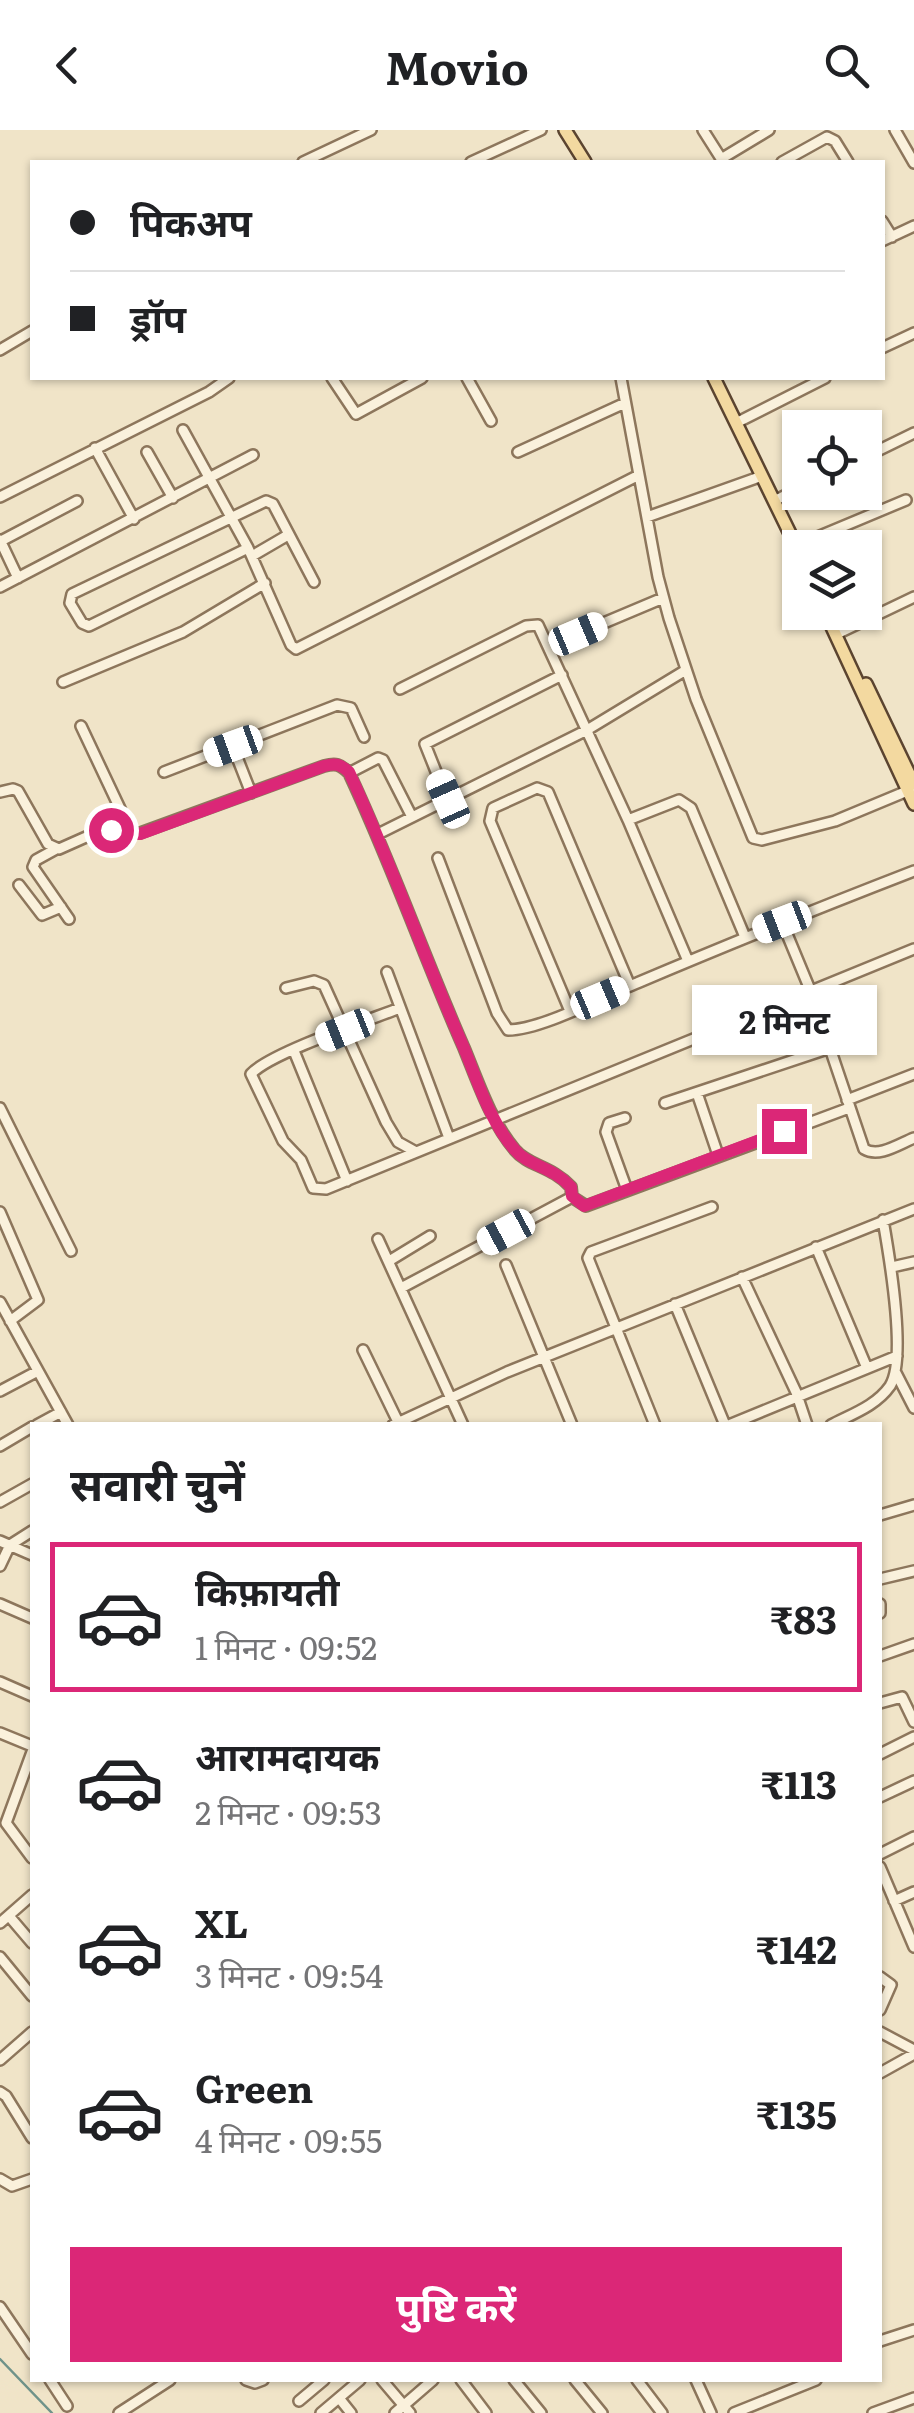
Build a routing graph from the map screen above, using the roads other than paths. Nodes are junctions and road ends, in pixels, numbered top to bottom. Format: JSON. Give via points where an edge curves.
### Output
{"nodes":[{"id":1,"x":541,"y":130,"type":"edge"},
{"id":2,"x":582,"y":130,"type":"edge"},
{"id":3,"x":703,"y":130,"type":"edge"},
{"id":4,"x":769,"y":130,"type":"edge"},
{"id":5,"x":894,"y":130,"type":"edge"},
{"id":6,"x":365,"y":131,"type":"edge"},
{"id":7,"x":567,"y":134,"type":"edge"},
{"id":8,"x":307,"y":160,"type":"edge"},
{"id":9,"x":476,"y":160,"type":"edge"},
{"id":10,"x":583,"y":160,"type":"edge"},
{"id":11,"x":721,"y":160,"type":"edge"},
{"id":12,"x":724,"y":160,"type":"edge"},
{"id":13,"x":786,"y":160,"type":"edge"},
{"id":14,"x":847,"y":160,"type":"edge"},
{"id":15,"x":914,"y":163,"type":"edge"},
{"id":16,"x":914,"y":226,"type":"edge"},
{"id":17,"x":887,"y":239,"type":"edge"},
{"id":18,"x":30,"y":331,"type":"edge"},
{"id":19,"x":914,"y":333,"type":"edge"},
{"id":20,"x":885,"y":347,"type":"edge"},
{"id":21,"x":0,"y":350,"type":"edge"},
{"id":22,"x":225,"y":380,"type":"edge"},
{"id":23,"x":333,"y":380,"type":"edge"},
{"id":24,"x":418,"y":380,"type":"edge"},
{"id":25,"x":468,"y":380,"type":"edge"},
{"id":26,"x":620,"y":380,"type":"edge"},
{"id":27,"x":715,"y":380,"type":"edge"},
{"id":28,"x":820,"y":380,"type":"edge"},
{"id":29,"x":626,"y":403,"type":"junction"},
{"id":30,"x":491,"y":420,"type":"dead end"},
{"id":31,"x":736,"y":423,"type":"junction"},
{"id":32,"x":183,"y":430,"type":"dead end"},
{"id":33,"x":914,"y":433,"type":"edge"},
{"id":34,"x":95,"y":448,"type":"junction"},
{"id":35,"x":882,"y":449,"type":"edge"},
{"id":36,"x":146,"y":452,"type":"dead end"},
{"id":37,"x":518,"y":452,"type":"dead end"},
{"id":38,"x":253,"y":455,"type":"dead end"},
{"id":39,"x":639,"y":475,"type":"junction"},
{"id":40,"x":762,"y":476,"type":"junction"},
{"id":41,"x":212,"y":477,"type":"junction"},
{"id":42,"x":0,"y":496,"type":"edge"},
{"id":43,"x":782,"y":497,"type":"edge"},
{"id":44,"x":173,"y":498,"type":"junction"},
{"id":45,"x":906,"y":500,"type":"dead end"},
{"id":46,"x":77,"y":501,"type":"dead end"},
{"id":47,"x":774,"y":501,"type":"junction"},
{"id":48,"x":232,"y":516,"type":"junction"},
{"id":49,"x":647,"y":517,"type":"junction"},
{"id":50,"x":134,"y":519,"type":"junction"},
{"id":51,"x":788,"y":530,"type":"edge"},
{"id":52,"x":841,"y":530,"type":"edge"},
{"id":53,"x":288,"y":535,"type":"junction"},
{"id":54,"x":0,"y":540,"type":"edge"},
{"id":55,"x":250,"y":552,"type":"junction"},
{"id":56,"x":18,"y":578,"type":"junction"},
{"id":57,"x":314,"y":582,"type":"dead end"},
{"id":58,"x":265,"y":583,"type":"junction"},
{"id":59,"x":0,"y":587,"type":"edge"},
{"id":60,"x":914,"y":597,"type":"edge"},
{"id":61,"x":663,"y":598,"type":"junction"},
{"id":62,"x":833,"y":630,"type":"edge"},
{"id":63,"x":841,"y":632,"type":"joint"},
{"id":64,"x":549,"y":646,"type":"junction"},
{"id":65,"x":686,"y":670,"type":"junction"},
{"id":66,"x":562,"y":675,"type":"junction"},
{"id":67,"x":63,"y":682,"type":"dead end"},
{"id":68,"x":400,"y":689,"type":"dead end"},
{"id":69,"x":81,"y":726,"type":"dead end"},
{"id":70,"x":587,"y":730,"type":"junction"},
{"id":71,"x":364,"y":737,"type":"dead end"},
{"id":72,"x":233,"y":746,"type":"junction"},
{"id":73,"x":164,"y":772,"type":"dead end"},
{"id":74,"x":349,"y":772,"type":"junction"},
{"id":75,"x":912,"y":788,"type":"edge"},
{"id":76,"x":0,"y":792,"type":"edge"},
{"id":77,"x":251,"y":792,"type":"junction"},
{"id":78,"x":448,"y":799,"type":"junction"},
{"id":79,"x":914,"y":804,"type":"edge"},
{"id":80,"x":412,"y":817,"type":"junction"},
{"id":81,"x":628,"y":820,"type":"junction"},
{"id":82,"x":132,"y":834,"type":"junction"},
{"id":83,"x":378,"y":834,"type":"junction"},
{"id":84,"x":56,"y":849,"type":"junction"},
{"id":85,"x":438,"y":858,"type":"dead end"},
{"id":86,"x":914,"y":871,"type":"edge"},
{"id":87,"x":19,"y":885,"type":"dead end"},
{"id":88,"x":61,"y":907,"type":"junction"},
{"id":89,"x":69,"y":918,"type":"dead end"},
{"id":90,"x":782,"y":922,"type":"junction"},
{"id":91,"x":745,"y":936,"type":"junction"},
{"id":92,"x":914,"y":949,"type":"edge"},
{"id":93,"x":688,"y":961,"type":"junction"},
{"id":94,"x":387,"y":972,"type":"dead end"},
{"id":95,"x":630,"y":986,"type":"junction"},
{"id":96,"x":286,"y":988,"type":"dead end"},
{"id":97,"x":811,"y":992,"type":"junction"},
{"id":98,"x":400,"y":1008,"type":"junction"},
{"id":99,"x":570,"y":1011,"type":"junction"},
{"id":100,"x":345,"y":1030,"type":"junction"},
{"id":101,"x":830,"y":1048,"type":"junction"},
{"id":102,"x":294,"y":1051,"type":"junction"},
{"id":103,"x":914,"y":1074,"type":"edge"},
{"id":104,"x":696,"y":1093,"type":"junction"},
{"id":105,"x":666,"y":1103,"type":"dead end"},
{"id":106,"x":848,"y":1104,"type":"junction"},
{"id":107,"x":0,"y":1108,"type":"edge"},
{"id":108,"x":625,"y":1118,"type":"dead end"},
{"id":109,"x":495,"y":1119,"type":"junction"},
{"id":110,"x":449,"y":1138,"type":"junction"},
{"id":111,"x":914,"y":1138,"type":"edge"},
{"id":112,"x":416,"y":1152,"type":"junction"},
{"id":113,"x":718,"y":1155,"type":"junction"},
{"id":114,"x":347,"y":1181,"type":"junction"},
{"id":115,"x":627,"y":1190,"type":"junction"},
{"id":116,"x":572,"y":1196,"type":"junction"},
{"id":117,"x":712,"y":1207,"type":"dead end"},
{"id":118,"x":914,"y":1209,"type":"edge"},
{"id":119,"x":0,"y":1212,"type":"edge"},
{"id":120,"x":883,"y":1220,"type":"junction"},
{"id":121,"x":430,"y":1236,"type":"dead end"},
{"id":122,"x":378,"y":1239,"type":"dead end"},
{"id":123,"x":816,"y":1247,"type":"junction"},
{"id":124,"x":70,"y":1252,"type":"dead end"},
{"id":125,"x":388,"y":1261,"type":"junction"},
{"id":126,"x":914,"y":1262,"type":"edge"},
{"id":127,"x":506,"y":1265,"type":"dead end"},
{"id":128,"x":892,"y":1268,"type":"junction"},
{"id":129,"x":742,"y":1278,"type":"junction"},
{"id":130,"x":401,"y":1288,"type":"junction"},
{"id":131,"x":0,"y":1302,"type":"edge"},
{"id":132,"x":675,"y":1304,"type":"junction"},
{"id":133,"x":10,"y":1321,"type":"junction"},
{"id":134,"x":616,"y":1328,"type":"junction"},
{"id":135,"x":363,"y":1350,"type":"dead end"},
{"id":136,"x":897,"y":1356,"type":"junction"},
{"id":137,"x":544,"y":1357,"type":"junction"},
{"id":138,"x":867,"y":1368,"type":"junction"},
{"id":139,"x":36,"y":1372,"type":"junction"},
{"id":140,"x":896,"y":1373,"type":"junction"},
{"id":141,"x":2,"y":1387,"type":"edge"},
{"id":142,"x":797,"y":1397,"type":"junction"},
{"id":143,"x":450,"y":1398,"type":"junction"},
{"id":144,"x":914,"y":1408,"type":"edge"},
{"id":145,"x":60,"y":1412,"type":"junction"},
{"id":146,"x":42,"y":1422,"type":"edge"},
{"id":147,"x":66,"y":1422,"type":"edge"},
{"id":148,"x":395,"y":1422,"type":"edge"},
{"id":149,"x":400,"y":1422,"type":"edge"},
{"id":150,"x":462,"y":1422,"type":"edge"},
{"id":151,"x":571,"y":1422,"type":"edge"},
{"id":152,"x":654,"y":1422,"type":"edge"},
{"id":153,"x":726,"y":1422,"type":"edge"},
{"id":154,"x":734,"y":1422,"type":"edge"},
{"id":155,"x":806,"y":1422,"type":"edge"},
{"id":156,"x":836,"y":1422,"type":"edge"},
{"id":157,"x":30,"y":1429,"type":"edge"},
{"id":158,"x":0,"y":1446,"type":"edge"},
{"id":159,"x":30,"y":1485,"type":"edge"},
{"id":160,"x":0,"y":1502,"type":"edge"},
{"id":161,"x":914,"y":1506,"type":"edge"},
{"id":162,"x":882,"y":1514,"type":"edge"},
{"id":163,"x":30,"y":1532,"type":"edge"},
{"id":164,"x":5,"y":1543,"type":"edge"},
{"id":165,"x":30,"y":1554,"type":"edge"},
{"id":166,"x":0,"y":1566,"type":"edge"},
{"id":167,"x":914,"y":1570,"type":"edge"},
{"id":168,"x":882,"y":1578,"type":"edge"},
{"id":169,"x":0,"y":1604,"type":"edge"},
{"id":170,"x":30,"y":1617,"type":"edge"},
{"id":171,"x":914,"y":1644,"type":"edge"},
{"id":172,"x":882,"y":1655,"type":"edge"},
{"id":173,"x":0,"y":1682,"type":"edge"},
{"id":174,"x":30,"y":1695,"type":"edge"},
{"id":175,"x":882,"y":1702,"type":"edge"},
{"id":176,"x":914,"y":1722,"type":"edge"},
{"id":177,"x":0,"y":1733,"type":"edge"},
{"id":178,"x":914,"y":1737,"type":"edge"},
{"id":179,"x":30,"y":1748,"type":"edge"},
{"id":180,"x":882,"y":1753,"type":"edge"},
{"id":181,"x":30,"y":1755,"type":"edge"},
{"id":182,"x":914,"y":1781,"type":"edge"},
{"id":183,"x":882,"y":1796,"type":"edge"},
{"id":184,"x":914,"y":1837,"type":"edge"},
{"id":185,"x":882,"y":1853,"type":"edge"},
{"id":186,"x":30,"y":1855,"type":"edge"},
{"id":187,"x":882,"y":1871,"type":"edge"},
{"id":188,"x":914,"y":1892,"type":"edge"},
{"id":189,"x":30,"y":1897,"type":"edge"},
{"id":190,"x":894,"y":1901,"type":"junction"},
{"id":191,"x":9,"y":1916,"type":"junction"},
{"id":192,"x":0,"y":1924,"type":"edge"},
{"id":193,"x":30,"y":1942,"type":"edge"},
{"id":194,"x":913,"y":1942,"type":"edge"},
{"id":195,"x":0,"y":1957,"type":"edge"},
{"id":196,"x":882,"y":1979,"type":"edge"},
{"id":197,"x":30,"y":1994,"type":"edge"},
{"id":198,"x":882,"y":2006,"type":"edge"},
{"id":199,"x":882,"y":2033,"type":"edge"},
{"id":200,"x":30,"y":2034,"type":"edge"},
{"id":201,"x":914,"y":2052,"type":"edge"},
{"id":202,"x":0,"y":2060,"type":"edge"},
{"id":203,"x":882,"y":2072,"type":"edge"},
{"id":204,"x":0,"y":2092,"type":"edge"},
{"id":205,"x":28,"y":2123,"type":"edge"},
{"id":206,"x":0,"y":2178,"type":"edge"},
{"id":207,"x":30,"y":2179,"type":"edge"},
{"id":208,"x":0,"y":2307,"type":"edge"},
{"id":209,"x":914,"y":2330,"type":"edge"},
{"id":210,"x":882,"y":2340,"type":"edge"},
{"id":211,"x":30,"y":2351,"type":"edge"},
{"id":212,"x":51,"y":2382,"type":"edge"},
{"id":213,"x":167,"y":2382,"type":"edge"},
{"id":214,"x":322,"y":2382,"type":"edge"},
{"id":215,"x":358,"y":2382,"type":"edge"},
{"id":216,"x":383,"y":2382,"type":"edge"},
{"id":217,"x":431,"y":2382,"type":"edge"},
{"id":218,"x":463,"y":2382,"type":"edge"},
{"id":219,"x":516,"y":2382,"type":"edge"},
{"id":220,"x":577,"y":2382,"type":"edge"},
{"id":221,"x":639,"y":2382,"type":"edge"},
{"id":222,"x":697,"y":2382,"type":"edge"},
{"id":223,"x":811,"y":2382,"type":"edge"},
{"id":224,"x":338,"y":2398,"type":"junction"},
{"id":225,"x":914,"y":2398,"type":"edge"},
{"id":226,"x":299,"y":2401,"type":"dead end"},
{"id":227,"x":67,"y":2406,"type":"dead end"},
{"id":228,"x":403,"y":2411,"type":"edge"},
{"id":229,"x":119,"y":2413,"type":"edge"},
{"id":230,"x":321,"y":2413,"type":"edge"},
{"id":231,"x":351,"y":2413,"type":"edge"},
{"id":232,"x":486,"y":2413,"type":"edge"},
{"id":233,"x":540,"y":2413,"type":"edge"},
{"id":234,"x":602,"y":2413,"type":"edge"},
{"id":235,"x":662,"y":2413,"type":"edge"},
{"id":236,"x":712,"y":2413,"type":"edge"},
{"id":237,"x":734,"y":2413,"type":"edge"},
{"id":238,"x":873,"y":2413,"type":"edge"}],
"edges":[{"from":1,"to":9,"type":"street"},
{"from":2,"to":7,"type":"street"},
{"from":3,"to":11,"type":"street"},
{"from":4,"to":12,"type":"street"},
{"from":5,"to":15,"type":"street"},
{"from":6,"to":8,"type":"street"},
{"from":7,"to":10,"type":"main road"},
{"from":13,"to":14,"type":"street","via":[[827,137]]},
{"from":16,"to":17,"type":"street"},
{"from":18,"to":21,"type":"street"},
{"from":19,"to":20,"type":"street"},
{"from":22,"to":34,"type":"street"},
{"from":23,"to":24,"type":"street","via":[[356,414]]},
{"from":25,"to":30,"type":"street"},
{"from":26,"to":29,"type":"street"},
{"from":27,"to":31,"type":"main road"},
{"from":28,"to":31,"type":"street"},
{"from":29,"to":37,"type":"street"},
{"from":29,"to":39,"type":"street"},
{"from":31,"to":40,"type":"main road"},
{"from":32,"to":41,"type":"street"},
{"from":33,"to":35,"type":"street"},
{"from":34,"to":42,"type":"street"},
{"from":34,"to":50,"type":"street"},
{"from":36,"to":44,"type":"street"},
{"from":38,"to":41,"type":"street"},
{"from":39,"to":49,"type":"street"},
{"from":39,"to":58,"type":"street","via":[[301,648],[291,645]]},
{"from":40,"to":47,"type":"main road"},
{"from":40,"to":49,"type":"street"},
{"from":41,"to":44,"type":"street"},
{"from":41,"to":48,"type":"street"},
{"from":43,"to":47,"type":"street"},
{"from":44,"to":50,"type":"street"},
{"from":45,"to":52,"type":"street"},
{"from":46,"to":54,"type":"street"},
{"from":47,"to":51,"type":"main road"},
{"from":48,"to":53,"type":"street","via":[[270,501]]},
{"from":48,"to":55,"type":"street"},
{"from":48,"to":55,"type":"street","via":[[72,594],[70,603],[90,626]]},
{"from":49,"to":61,"type":"street"},
{"from":50,"to":56,"type":"street"},
{"from":53,"to":55,"type":"street"},
{"from":53,"to":57,"type":"street"},
{"from":54,"to":56,"type":"street"},
{"from":55,"to":58,"type":"street"},
{"from":56,"to":59,"type":"street"},
{"from":58,"to":67,"type":"street","via":[[183,632]]},
{"from":60,"to":63,"type":"street"},
{"from":61,"to":64,"type":"street"},
{"from":61,"to":65,"type":"street"},
{"from":62,"to":75,"type":"main road"},
{"from":63,"to":75,"type":"main road"},
{"from":64,"to":66,"type":"street"},
{"from":64,"to":68,"type":"street","via":[[538,625],[526,626]]},
{"from":65,"to":70,"type":"street"},
{"from":65,"to":75,"type":"street","via":[[753,838],[835,821]]},
{"from":66,"to":70,"type":"street"},
{"from":66,"to":78,"type":"street","via":[[425,744]]},
{"from":69,"to":82,"type":"street"},
{"from":70,"to":78,"type":"street"},
{"from":70,"to":81,"type":"street"},
{"from":71,"to":72,"type":"street","via":[[351,708],[337,705]]},
{"from":72,"to":73,"type":"street"},
{"from":72,"to":77,"type":"street"},
{"from":74,"to":77,"type":"street","via":[[335,763]]},
{"from":74,"to":80,"type":"street","via":[[383,760]]},
{"from":74,"to":83,"type":"street"},
{"from":75,"to":79,"type":"main road"},
{"from":76,"to":84,"type":"street","via":[[18,791]]},
{"from":77,"to":82,"type":"street"},
{"from":78,"to":80,"type":"street"},
{"from":80,"to":83,"type":"street"},
{"from":81,"to":91,"type":"street","via":[[686,802]]},
{"from":81,"to":93,"type":"street"},
{"from":82,"to":84,"type":"street","via":[[104,829]]},
{"from":83,"to":109,"type":"street"},
{"from":84,"to":88,"type":"street","via":[[34,867]]},
{"from":85,"to":99,"type":"street","via":[[502,1024],[518,1030]]},
{"from":86,"to":90,"type":"street"},
{"from":87,"to":88,"type":"street","via":[[42,915]]},
{"from":88,"to":89,"type":"street"},
{"from":90,"to":91,"type":"street"},
{"from":90,"to":97,"type":"street"},
{"from":91,"to":93,"type":"street"},
{"from":92,"to":97,"type":"street"},
{"from":93,"to":95,"type":"street"},
{"from":94,"to":98,"type":"street"},
{"from":95,"to":99,"type":"street"},
{"from":95,"to":99,"type":"street","via":[[548,792],[537,788],[493,808],[490,821]]},
{"from":96,"to":100,"type":"street","via":[[324,985]]},
{"from":97,"to":101,"type":"street"},
{"from":97,"to":109,"type":"street"},
{"from":98,"to":100,"type":"street"},
{"from":98,"to":110,"type":"street"},
{"from":100,"to":102,"type":"street"},
{"from":100,"to":112,"type":"street","via":[[386,1122],[398,1142]]},
{"from":101,"to":104,"type":"street"},
{"from":101,"to":106,"type":"street"},
{"from":102,"to":114,"type":"street"},
{"from":102,"to":114,"type":"street","via":[[258,1067],[251,1078],[309,1184],[319,1190]]},
{"from":103,"to":106,"type":"street"},
{"from":104,"to":105,"type":"street"},
{"from":104,"to":113,"type":"street"},
{"from":106,"to":111,"type":"street","via":[[871,1153]]},
{"from":106,"to":113,"type":"street"},
{"from":107,"to":124,"type":"street"},
{"from":108,"to":115,"type":"street","via":[[609,1123],[606,1132]]},
{"from":109,"to":110,"type":"street"},
{"from":109,"to":116,"type":"street","via":[[517,1154],[558,1174]]},
{"from":110,"to":112,"type":"street"},
{"from":112,"to":114,"type":"street"},
{"from":113,"to":115,"type":"street"},
{"from":115,"to":116,"type":"street","via":[[586,1206]]},
{"from":116,"to":130,"type":"street"},
{"from":117,"to":134,"type":"street","via":[[592,1252],[589,1265]]},
{"from":118,"to":120,"type":"street"},
{"from":119,"to":133,"type":"street","via":[[38,1300]]},
{"from":120,"to":123,"type":"street"},
{"from":120,"to":128,"type":"street"},
{"from":121,"to":125,"type":"street"},
{"from":122,"to":125,"type":"street"},
{"from":123,"to":129,"type":"street"},
{"from":123,"to":138,"type":"street"},
{"from":125,"to":130,"type":"street"},
{"from":126,"to":128,"type":"street"},
{"from":127,"to":137,"type":"street"},
{"from":128,"to":136,"type":"street"},
{"from":129,"to":132,"type":"street"},
{"from":129,"to":142,"type":"street"},
{"from":130,"to":143,"type":"street"},
{"from":131,"to":133,"type":"street"},
{"from":132,"to":134,"type":"street"},
{"from":132,"to":153,"type":"street"},
{"from":133,"to":139,"type":"street"},
{"from":134,"to":137,"type":"street"},
{"from":134,"to":152,"type":"street"},
{"from":135,"to":148,"type":"street"},
{"from":136,"to":138,"type":"street"},
{"from":136,"to":140,"type":"street"},
{"from":137,"to":143,"type":"street"},
{"from":137,"to":151,"type":"street"},
{"from":138,"to":142,"type":"street"},
{"from":139,"to":141,"type":"street"},
{"from":139,"to":145,"type":"street"},
{"from":140,"to":144,"type":"street"},
{"from":140,"to":156,"type":"street","via":[[880,1398]]},
{"from":142,"to":154,"type":"street"},
{"from":142,"to":155,"type":"street"},
{"from":143,"to":149,"type":"street"},
{"from":143,"to":150,"type":"street"},
{"from":145,"to":146,"type":"street"},
{"from":145,"to":147,"type":"street"},
{"from":157,"to":158,"type":"street"},
{"from":159,"to":160,"type":"street"},
{"from":161,"to":162,"type":"street"},
{"from":163,"to":164,"type":"street"},
{"from":164,"to":165,"type":"street"},
{"from":164,"to":166,"type":"street"},
{"from":167,"to":168,"type":"street"},
{"from":169,"to":170,"type":"street"},
{"from":171,"to":172,"type":"street"},
{"from":173,"to":174,"type":"street"},
{"from":175,"to":176,"type":"street","via":[[902,1696]]},
{"from":177,"to":179,"type":"street"},
{"from":178,"to":180,"type":"street"},
{"from":181,"to":186,"type":"street","via":[[6,1823]]},
{"from":182,"to":183,"type":"street"},
{"from":184,"to":185,"type":"street"},
{"from":187,"to":190,"type":"street"},
{"from":188,"to":190,"type":"street"},
{"from":189,"to":191,"type":"street"},
{"from":190,"to":194,"type":"street"},
{"from":191,"to":192,"type":"street"},
{"from":191,"to":193,"type":"street"},
{"from":195,"to":197,"type":"street"},
{"from":196,"to":198,"type":"street","via":[[890,1989]]},
{"from":199,"to":201,"type":"street"},
{"from":200,"to":202,"type":"street"},
{"from":201,"to":203,"type":"street"},
{"from":204,"to":205,"type":"street"},
{"from":206,"to":207,"type":"street","via":[[12,2186]]},
{"from":208,"to":211,"type":"street"},
{"from":209,"to":210,"type":"street"},
{"from":212,"to":227,"type":"street"},
{"from":213,"to":229,"type":"street"},
{"from":214,"to":226,"type":"street"},
{"from":215,"to":224,"type":"street"},
{"from":216,"to":228,"type":"street"},
{"from":217,"to":228,"type":"street"},
{"from":218,"to":232,"type":"street"},
{"from":219,"to":233,"type":"street"},
{"from":220,"to":234,"type":"street"},
{"from":221,"to":235,"type":"street"},
{"from":222,"to":236,"type":"street"},
{"from":223,"to":237,"type":"street"},
{"from":224,"to":230,"type":"street"},
{"from":224,"to":231,"type":"street"},
{"from":225,"to":238,"type":"street"}]}
